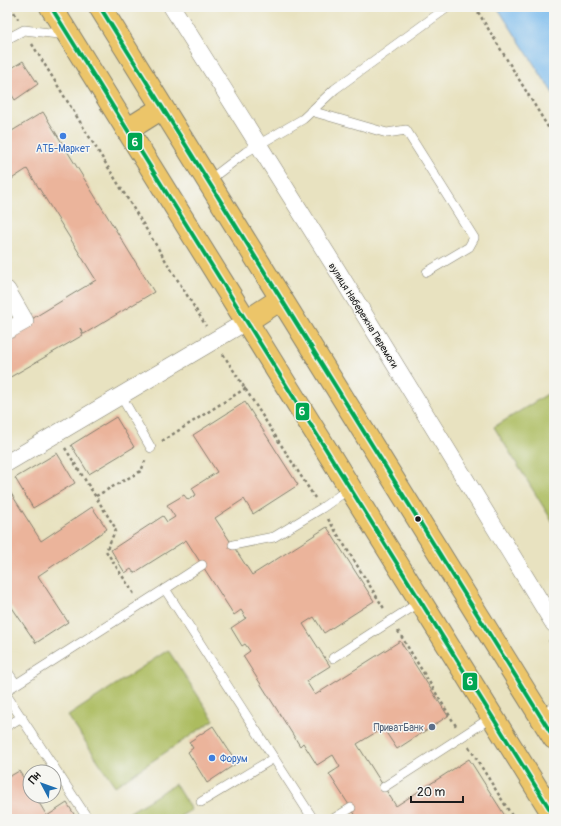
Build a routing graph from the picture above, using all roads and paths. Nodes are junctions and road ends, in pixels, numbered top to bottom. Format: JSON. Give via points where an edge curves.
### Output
{"nodes":[{"id":1,"x":11,"y":7,"type":"edge"},
{"id":2,"x":52,"y":7,"type":"edge"},
{"id":3,"x":100,"y":7,"type":"edge"},
{"id":4,"x":172,"y":7,"type":"edge"},
{"id":5,"x":448,"y":7,"type":"edge"},
{"id":6,"x":475,"y":7,"type":"edge"},
{"id":7,"x":24,"y":30,"type":"junction"},
{"id":8,"x":69,"y":36,"type":"junction"},
{"id":9,"x":7,"y":40,"type":"edge"},
{"id":10,"x":162,"y":108,"type":"junction"},
{"id":11,"x":311,"y":111,"type":"junction"},
{"id":12,"x":127,"y":130,"type":"junction"},
{"id":13,"x":554,"y":137,"type":"edge"},
{"id":14,"x":258,"y":146,"type":"junction"},
{"id":15,"x":208,"y":181,"type":"junction"},
{"id":16,"x":427,"y":272,"type":"dead end"},
{"id":17,"x":7,"y":290,"type":"edge"},
{"id":18,"x":281,"y":299,"type":"junction"},
{"id":19,"x":247,"y":321,"type":"junction"},
{"id":20,"x":7,"y":331,"type":"edge"},
{"id":21,"x":215,"y":340,"type":"junction"},
{"id":22,"x":246,"y":388,"type":"junction"},
{"id":23,"x":121,"y":396,"type":"junction"},
{"id":24,"x":56,"y":434,"type":"junction"},
{"id":25,"x":151,"y":448,"type":"junction"},
{"id":26,"x":7,"y":463,"type":"edge"},
{"id":27,"x":350,"y":488,"type":"junction"},
{"id":28,"x":96,"y":496,"type":"junction"},
{"id":29,"x":322,"y":508,"type":"junction"},
{"id":30,"x":233,"y":545,"type":"dead end"},
{"id":31,"x":202,"y":565,"type":"dead end"},
{"id":32,"x":165,"y":589,"type":"junction"},
{"id":33,"x":420,"y":602,"type":"junction"},
{"id":34,"x":140,"y":605,"type":"junction"},
{"id":35,"x":391,"y":620,"type":"junction"},
{"id":36,"x":554,"y":624,"type":"edge"},
{"id":37,"x":333,"y":658,"type":"dead end"},
{"id":38,"x":7,"y":671,"type":"edge"},
{"id":39,"x":16,"y":684,"type":"junction"},
{"id":40,"x":7,"y":690,"type":"edge"},
{"id":41,"x":7,"y":696,"type":"edge"},
{"id":42,"x":547,"y":711,"type":"edge"},
{"id":43,"x":22,"y":717,"type":"junction"},
{"id":44,"x":492,"y":717,"type":"junction"},
{"id":45,"x":7,"y":726,"type":"edge"},
{"id":46,"x":463,"y":736,"type":"junction"},
{"id":47,"x":554,"y":738,"type":"edge"},
{"id":48,"x":274,"y":758,"type":"junction"},
{"id":49,"x":384,"y":787,"type":"dead end"},
{"id":50,"x":201,"y":802,"type":"dead end"},
{"id":51,"x":351,"y":808,"type":"dead end"},
{"id":52,"x":554,"y":816,"type":"edge"},
{"id":53,"x":88,"y":819,"type":"edge"},
{"id":54,"x":313,"y":819,"type":"edge"},
{"id":55,"x":333,"y":819,"type":"edge"},
{"id":56,"x":514,"y":819,"type":"edge"}],
"edges":[{"from":1,"to":7,"type":"path"},
{"from":2,"to":8,"type":"main road"},
{"from":3,"to":10,"type":"main road"},
{"from":4,"to":14,"type":"street","name":"вулиця Набережна Перемоги"},
{"from":5,"to":11,"type":"lane","via":[[335,89]]},
{"from":6,"to":13,"type":"path"},
{"from":7,"to":8,"type":"lane"},
{"from":7,"to":9,"type":"lane"},
{"from":7,"to":21,"type":"path"},
{"from":8,"to":12,"type":"main road"},
{"from":10,"to":12,"type":"main road"},
{"from":10,"to":15,"type":"main road"},
{"from":11,"to":14,"type":"lane","via":[[303,119]]},
{"from":11,"to":16,"type":"lane","via":[[387,133],[406,130],[474,238],[469,247]]},
{"from":12,"to":19,"type":"main road"},
{"from":14,"to":15,"type":"lane"},
{"from":14,"to":36,"type":"street","name":"вулиця Набережна Перемоги"},
{"from":15,"to":18,"type":"main road"},
{"from":17,"to":20,"type":"street","via":[[25,321]]},
{"from":18,"to":19,"type":"main road"},
{"from":18,"to":42,"type":"main road"},
{"from":19,"to":21,"type":"street"},
{"from":19,"to":27,"type":"main road"},
{"from":21,"to":22,"type":"path"},
{"from":21,"to":23,"type":"street"},
{"from":22,"to":25,"type":"path"},
{"from":22,"to":29,"type":"path"},
{"from":23,"to":24,"type":"street"},
{"from":23,"to":25,"type":"lane"},
{"from":24,"to":26,"type":"street"},
{"from":24,"to":28,"type":"path"},
{"from":25,"to":28,"type":"path","via":[[141,471]]},
{"from":27,"to":29,"type":"lane"},
{"from":27,"to":33,"type":"main road"},
{"from":28,"to":34,"type":"path","via":[[116,529],[106,551]]},
{"from":29,"to":30,"type":"lane","via":[[274,537]]},
{"from":29,"to":35,"type":"path"},
{"from":31,"to":32,"type":"lane"},
{"from":32,"to":34,"type":"lane"},
{"from":32,"to":48,"type":"lane"},
{"from":33,"to":35,"type":"lane"},
{"from":33,"to":44,"type":"main road"},
{"from":34,"to":39,"type":"lane"},
{"from":35,"to":37,"type":"lane"},
{"from":35,"to":46,"type":"path"},
{"from":38,"to":39,"type":"lane"},
{"from":39,"to":40,"type":"lane"},
{"from":41,"to":43,"type":"lane"},
{"from":42,"to":47,"type":"main road"},
{"from":43,"to":45,"type":"lane"},
{"from":43,"to":53,"type":"lane"},
{"from":44,"to":46,"type":"lane"},
{"from":44,"to":52,"type":"main road"},
{"from":46,"to":49,"type":"lane"},
{"from":46,"to":56,"type":"path"},
{"from":48,"to":50,"type":"lane"},
{"from":48,"to":54,"type":"lane"},
{"from":51,"to":55,"type":"lane"}]}
